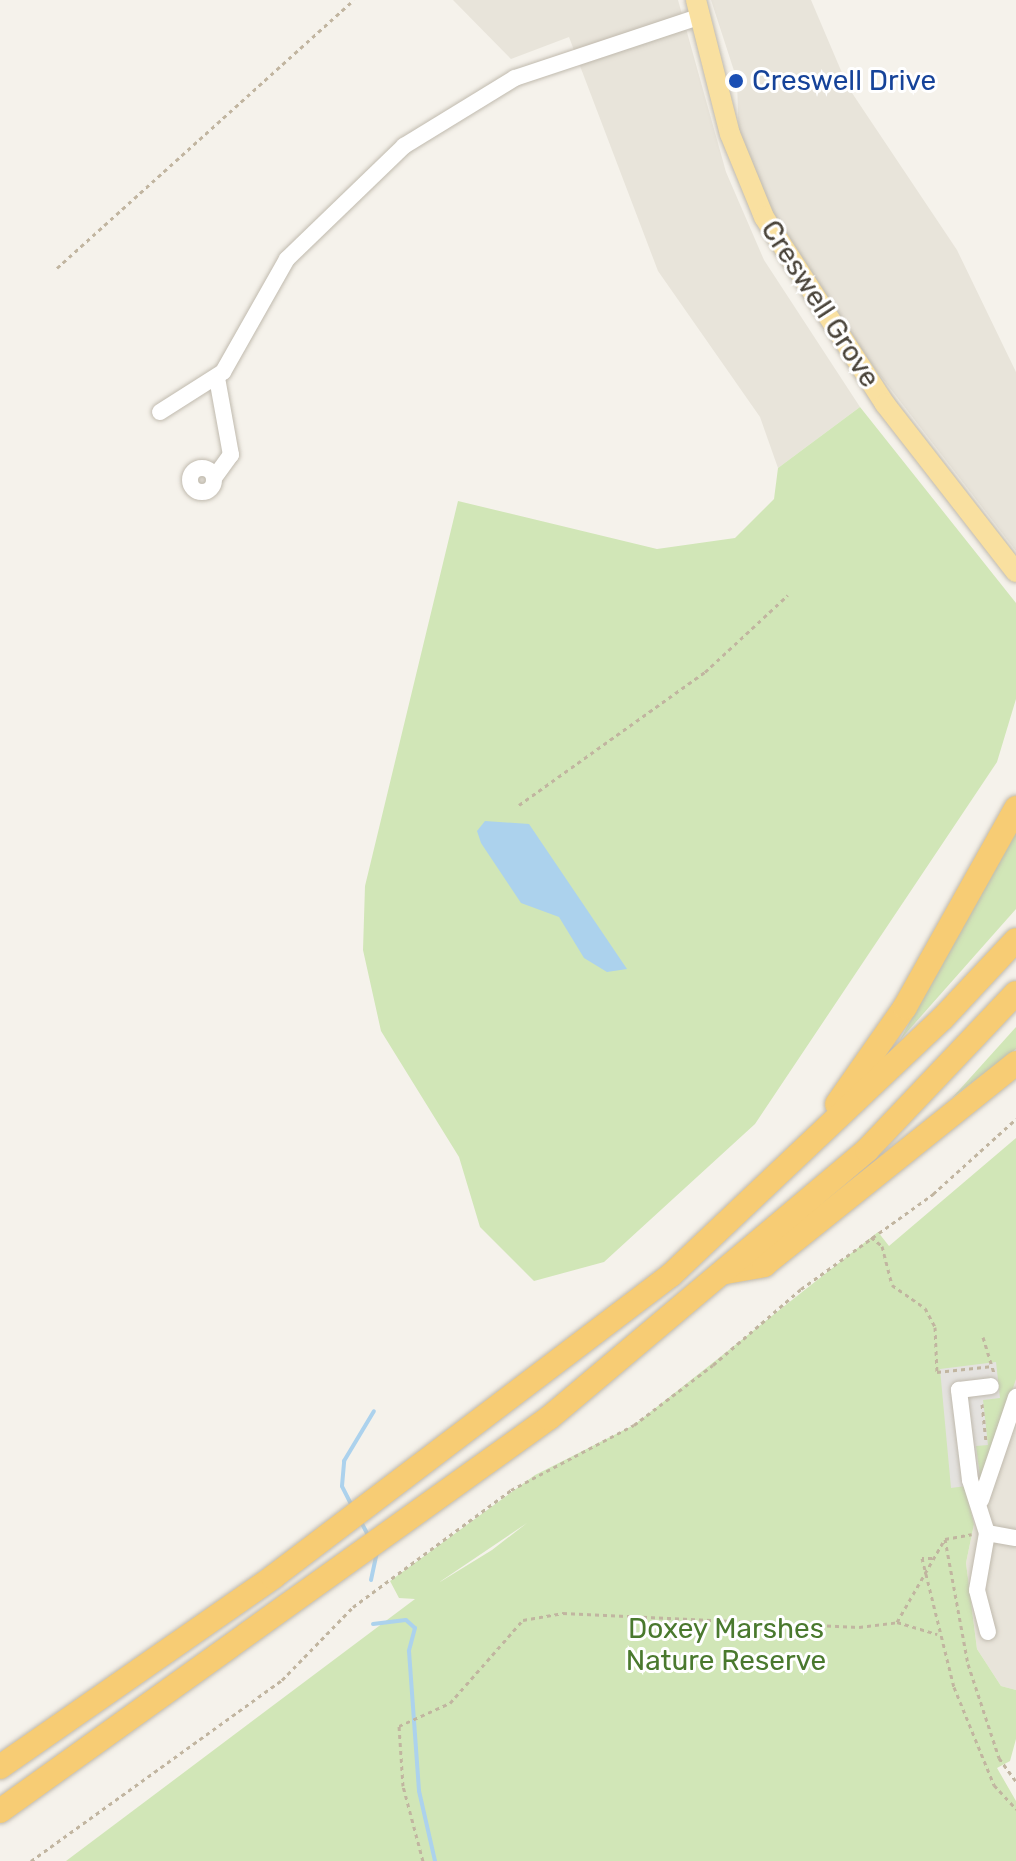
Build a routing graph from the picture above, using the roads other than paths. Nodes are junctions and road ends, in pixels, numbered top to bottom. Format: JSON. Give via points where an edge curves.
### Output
{"nodes":[{"id":1,"x":698,"y":8,"type":"edge"},
{"id":2,"x":217,"y":378,"type":"junction"},
{"id":3,"x":160,"y":412,"type":"dead end"},
{"id":4,"x":214,"y":478,"type":"dead end"},
{"id":5,"x":1016,"y":572,"type":"edge"},
{"id":6,"x":1016,"y":808,"type":"edge"},
{"id":7,"x":1016,"y":940,"type":"edge"},
{"id":8,"x":1016,"y":993,"type":"edge"},
{"id":9,"x":1016,"y":1063,"type":"edge"},
{"id":10,"x":812,"y":1144,"type":"junction"},
{"id":11,"x":867,"y":1165,"type":"junction"},
{"id":12,"x":989,"y":1390,"type":"road end"},
{"id":13,"x":1016,"y":1397,"type":"edge"},
{"id":14,"x":981,"y":1500,"type":"junction"},
{"id":15,"x":987,"y":1533,"type":"junction"},
{"id":16,"x":1016,"y":1538,"type":"edge"},
{"id":17,"x":988,"y":1632,"type":"dead end"},
{"id":18,"x":0,"y":1767,"type":"edge"},
{"id":19,"x":0,"y":1811,"type":"edge"}],
"edges":[{"from":1,"to":2,"type":"street","via":[[515,78],[404,146],[287,259]]},
{"from":1,"to":5,"type":"main road","name":"Creswell Grove","via":[[730,134],[764,217],[885,404]]},
{"from":2,"to":3,"type":"street"},
{"from":2,"to":4,"type":"street","via":[[231,455]]},
{"from":6,"to":10,"type":"highway","via":[[905,1007]]},
{"from":7,"to":10,"type":"highway"},
{"from":8,"to":11,"type":"highway"},
{"from":9,"to":11,"type":"highway"},
{"from":10,"to":18,"type":"highway","via":[[671,1275],[521,1392],[273,1577]]},
{"from":11,"to":19,"type":"highway","via":[[764,1265],[726,1272],[549,1418]]},
{"from":12,"to":14,"type":"street","via":[[959,1390],[970,1480]]},
{"from":13,"to":14,"type":"street"},
{"from":14,"to":15,"type":"street"},
{"from":15,"to":16,"type":"street"},
{"from":15,"to":17,"type":"street","via":[[977,1590]]}]}
